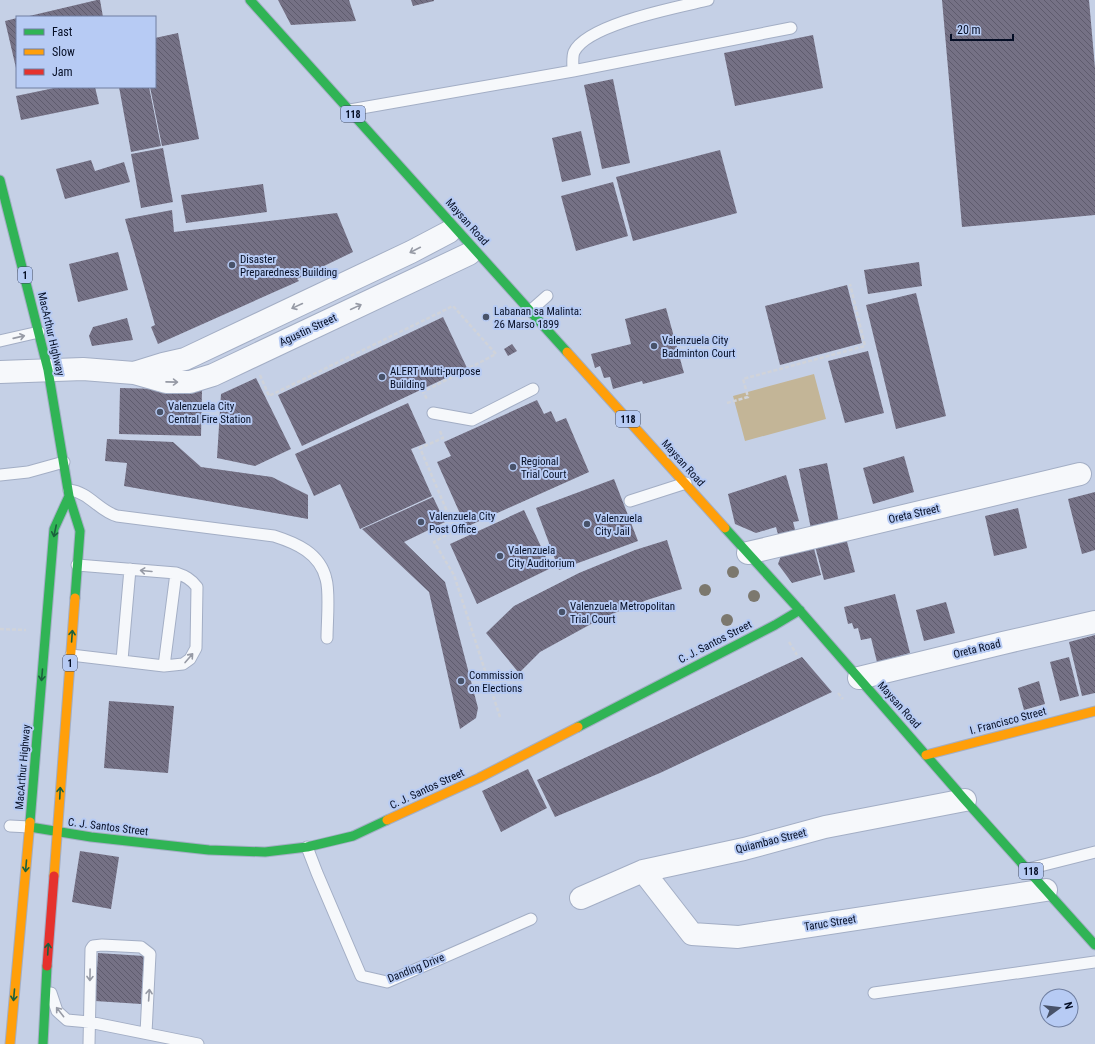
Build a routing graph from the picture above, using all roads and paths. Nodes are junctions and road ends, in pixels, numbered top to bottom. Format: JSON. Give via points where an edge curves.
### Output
{"nodes":[{"id":1,"x":250,"y":0,"type":"edge"},
{"id":2,"x":708,"y":0,"type":"edge"},
{"id":3,"x":791,"y":28,"type":"dead end"},
{"id":4,"x":573,"y":71,"type":"junction"},
{"id":5,"x":350,"y":110,"type":"junction"},
{"id":6,"x":0,"y":180,"type":"edge"},
{"id":7,"x":11,"y":223,"type":"junction"},
{"id":8,"x":0,"y":227,"type":"edge"},
{"id":9,"x":453,"y":230,"type":"junction"},
{"id":10,"x":472,"y":252,"type":"junction"},
{"id":11,"x":850,"y":284,"type":"dead end"},
{"id":12,"x":547,"y":296,"type":"dead end"},
{"id":13,"x":530,"y":311,"type":"junction"},
{"id":14,"x":39,"y":332,"type":"junction"},
{"id":15,"x":0,"y":341,"type":"edge"},
{"id":16,"x":251,"y":357,"type":"junction"},
{"id":17,"x":48,"y":370,"type":"junction"},
{"id":18,"x":0,"y":372,"type":"edge"},
{"id":19,"x":134,"y":373,"type":"junction"},
{"id":20,"x":534,"y":389,"type":"dead end"},
{"id":21,"x":727,"y":403,"type":"dead end"},
{"id":22,"x":433,"y":413,"type":"junction"},
{"id":23,"x":64,"y":462,"type":"junction"},
{"id":24,"x":1080,"y":474,"type":"dead end"},
{"id":25,"x":0,"y":476,"type":"edge"},
{"id":26,"x":686,"y":483,"type":"junction"},
{"id":27,"x":69,"y":493,"type":"junction"},
{"id":28,"x":630,"y":501,"type":"dead end"},
{"id":29,"x":748,"y":553,"type":"junction"},
{"id":30,"x":77,"y":564,"type":"junction"},
{"id":31,"x":130,"y":569,"type":"junction"},
{"id":32,"x":176,"y":573,"type":"junction"},
{"id":33,"x":800,"y":610,"type":"junction"},
{"id":34,"x":1095,"y":622,"type":"edge"},
{"id":35,"x":0,"y":629,"type":"edge"},
{"id":36,"x":26,"y":630,"type":"dead end"},
{"id":37,"x":327,"y":638,"type":"dead end"},
{"id":38,"x":70,"y":655,"type":"junction"},
{"id":39,"x":122,"y":660,"type":"junction"},
{"id":40,"x":164,"y":666,"type":"junction"},
{"id":41,"x":859,"y":678,"type":"junction"},
{"id":42,"x":838,"y":693,"type":"dead end"},
{"id":43,"x":843,"y":699,"type":"dead end"},
{"id":44,"x":1095,"y":711,"type":"edge"},
{"id":45,"x":500,"y":717,"type":"dead end"},
{"id":46,"x":926,"y":755,"type":"junction"},
{"id":47,"x":965,"y":800,"type":"junction"},
{"id":48,"x":10,"y":826,"type":"dead end"},
{"id":49,"x":30,"y":827,"type":"junction"},
{"id":50,"x":58,"y":832,"type":"junction"},
{"id":51,"x":307,"y":847,"type":"junction"},
{"id":52,"x":1095,"y":852,"type":"edge"},
{"id":53,"x":1028,"y":869,"type":"junction"},
{"id":54,"x":643,"y":871,"type":"junction"},
{"id":55,"x":1046,"y":890,"type":"junction"},
{"id":56,"x":581,"y":898,"type":"dead end"},
{"id":57,"x":531,"y":919,"type":"dead end"},
{"id":58,"x":1095,"y":945,"type":"edge"},
{"id":59,"x":1095,"y":962,"type":"edge"},
{"id":60,"x":46,"y":982,"type":"junction"},
{"id":61,"x":874,"y":993,"type":"dead end"},
{"id":62,"x":89,"y":1022,"type":"junction"},
{"id":63,"x":146,"y":1034,"type":"junction"},
{"id":64,"x":10,"y":1044,"type":"edge"},
{"id":65,"x":43,"y":1044,"type":"edge"},
{"id":66,"x":89,"y":1044,"type":"edge"},
{"id":67,"x":198,"y":1044,"type":"edge"}],
"edges":[{"from":1,"to":5,"type":"main road","name":"Maysan Road","number":"118"},
{"from":2,"to":4,"type":"lane","via":[[625,21],[594,33],[574,52]]},
{"from":3,"to":4,"type":"lane"},
{"from":4,"to":5,"type":"lane"},
{"from":5,"to":9,"type":"main road","name":"Maysan Road","number":"118"},
{"from":6,"to":7,"type":"main road","name":"MacArthur Highway","number":"1"},
{"from":7,"to":8,"type":"lane"},
{"from":7,"to":14,"type":"main road","name":"MacArthur Highway","number":"1"},
{"from":9,"to":10,"type":"main road","name":"Maysan Road","number":"118"},
{"from":9,"to":19,"type":"street","name":"Agustin Street","one_way":true,"via":[[185,359]]},
{"from":10,"to":13,"type":"main road","name":"Maysan Road","number":"118"},
{"from":16,"to":10,"type":"street","name":"Agustin Street","one_way":true},
{"from":11,"to":21,"type":"path","via":[[865,346],[743,379],[748,397]]},
{"from":12,"to":13,"type":"lane"},
{"from":13,"to":26,"type":"main road","name":"Maysan Road","number":"118"},
{"from":15,"to":14,"type":"lane","one_way":true},
{"from":14,"to":17,"type":"main road","name":"MacArthur Highway","number":"1"},
{"from":19,"to":16,"type":"street","name":"Agustin Street","one_way":true,"via":[[166,382],[190,382],[213,375]]},
{"from":16,"to":22,"type":"path","via":[[269,396],[453,306],[496,354],[424,392]]},
{"from":17,"to":18,"type":"street","name":"Agustin Street"},
{"from":17,"to":19,"type":"street","name":"Agustin Street","via":[[83,369]]},
{"from":17,"to":23,"type":"main road","name":"MacArthur Highway","number":"1"},
{"from":20,"to":22,"type":"lane","via":[[472,420]]},
{"from":22,"to":45,"type":"path","via":[[443,438],[420,448],[454,530],[434,542],[454,575]]},
{"from":23,"to":25,"type":"lane","via":[[28,472]]},
{"from":23,"to":27,"type":"main road","name":"MacArthur Highway","number":"1"},
{"from":24,"to":29,"type":"street","name":"Oreta Street"},
{"from":26,"to":28,"type":"lane"},
{"from":26,"to":29,"type":"main road","name":"Maysan Road","number":"118"},
{"from":27,"to":30,"type":"main road","name":"MacArthur Highway","number":"1","via":[[80,531]]},
{"from":27,"to":37,"type":"lane","via":[[78,492],[117,516],[274,536],[299,545],[319,564],[327,580]]},
{"from":27,"to":49,"type":"main road","name":"MacArthur Highway","one_way":true,"via":[[54,529]]},
{"from":29,"to":33,"type":"main road","name":"Maysan Road","number":"118"},
{"from":30,"to":31,"type":"lane"},
{"from":38,"to":30,"type":"main road","name":"MacArthur Highway","number":"1","one_way":true},
{"from":32,"to":31,"type":"lane","one_way":true},
{"from":31,"to":39,"type":"lane"},
{"from":32,"to":40,"type":"lane"},
{"from":40,"to":32,"type":"lane","one_way":true,"via":[[183,664],[190,659],[196,648],[197,587],[184,575]]},
{"from":33,"to":41,"type":"main road","name":"Maysan Road","number":"118"},
{"from":33,"to":51,"type":"main road","name":"C. J. Santos Street","via":[[467,784],[353,836]]},
{"from":34,"to":41,"type":"street","name":"Oreta Road"},
{"from":35,"to":36,"type":"path"},
{"from":38,"to":39,"type":"lane"},
{"from":50,"to":38,"type":"main road","name":"MacArthur Highway","number":"1","one_way":true},
{"from":39,"to":40,"type":"lane"},
{"from":41,"to":46,"type":"main road","name":"Maysan Road","number":"118"},
{"from":42,"to":43,"type":"path"},
{"from":44,"to":46,"type":"main road","name":"I. Francisco Street"},
{"from":46,"to":47,"type":"main road","name":"Maysan Road","number":"118"},
{"from":47,"to":53,"type":"main road","name":"Maysan Road","number":"118"},
{"from":47,"to":54,"type":"street","name":"Quiambao Street","via":[[825,827],[744,849]]},
{"from":48,"to":49,"type":"lane"},
{"from":49,"to":50,"type":"main road","name":"C. J. Santos Street"},
{"from":49,"to":64,"type":"main road","name":"MacArthur Highway","one_way":true},
{"from":50,"to":51,"type":"main road","name":"C. J. Santos Street","via":[[209,850],[265,852]]},
{"from":60,"to":50,"type":"main road","name":"MacArthur Highway","number":"1","one_way":true},
{"from":51,"to":57,"type":"lane","name":"Danding Drive","via":[[361,976],[387,982]]},
{"from":52,"to":53,"type":"lane"},
{"from":53,"to":55,"type":"main road","name":"Maysan Road","number":"118"},
{"from":54,"to":55,"type":"street","name":"Taruc Street","via":[[692,934],[738,937]]},
{"from":54,"to":56,"type":"street","name":"Quiambao Street"},
{"from":55,"to":58,"type":"main road","name":"Maysan Road","number":"118"},
{"from":59,"to":61,"type":"lane"},
{"from":62,"to":60,"type":"lane","one_way":true,"via":[[67,1020],[57,1012]]},
{"from":60,"to":65,"type":"main road","name":"MacArthur Highway","number":"1"},
{"from":62,"to":63,"type":"lane"},
{"from":63,"to":62,"type":"lane","one_way":true,"via":[[151,958],[141,947],[93,946]]},
{"from":62,"to":66,"type":"lane"},
{"from":63,"to":67,"type":"lane"}]}
